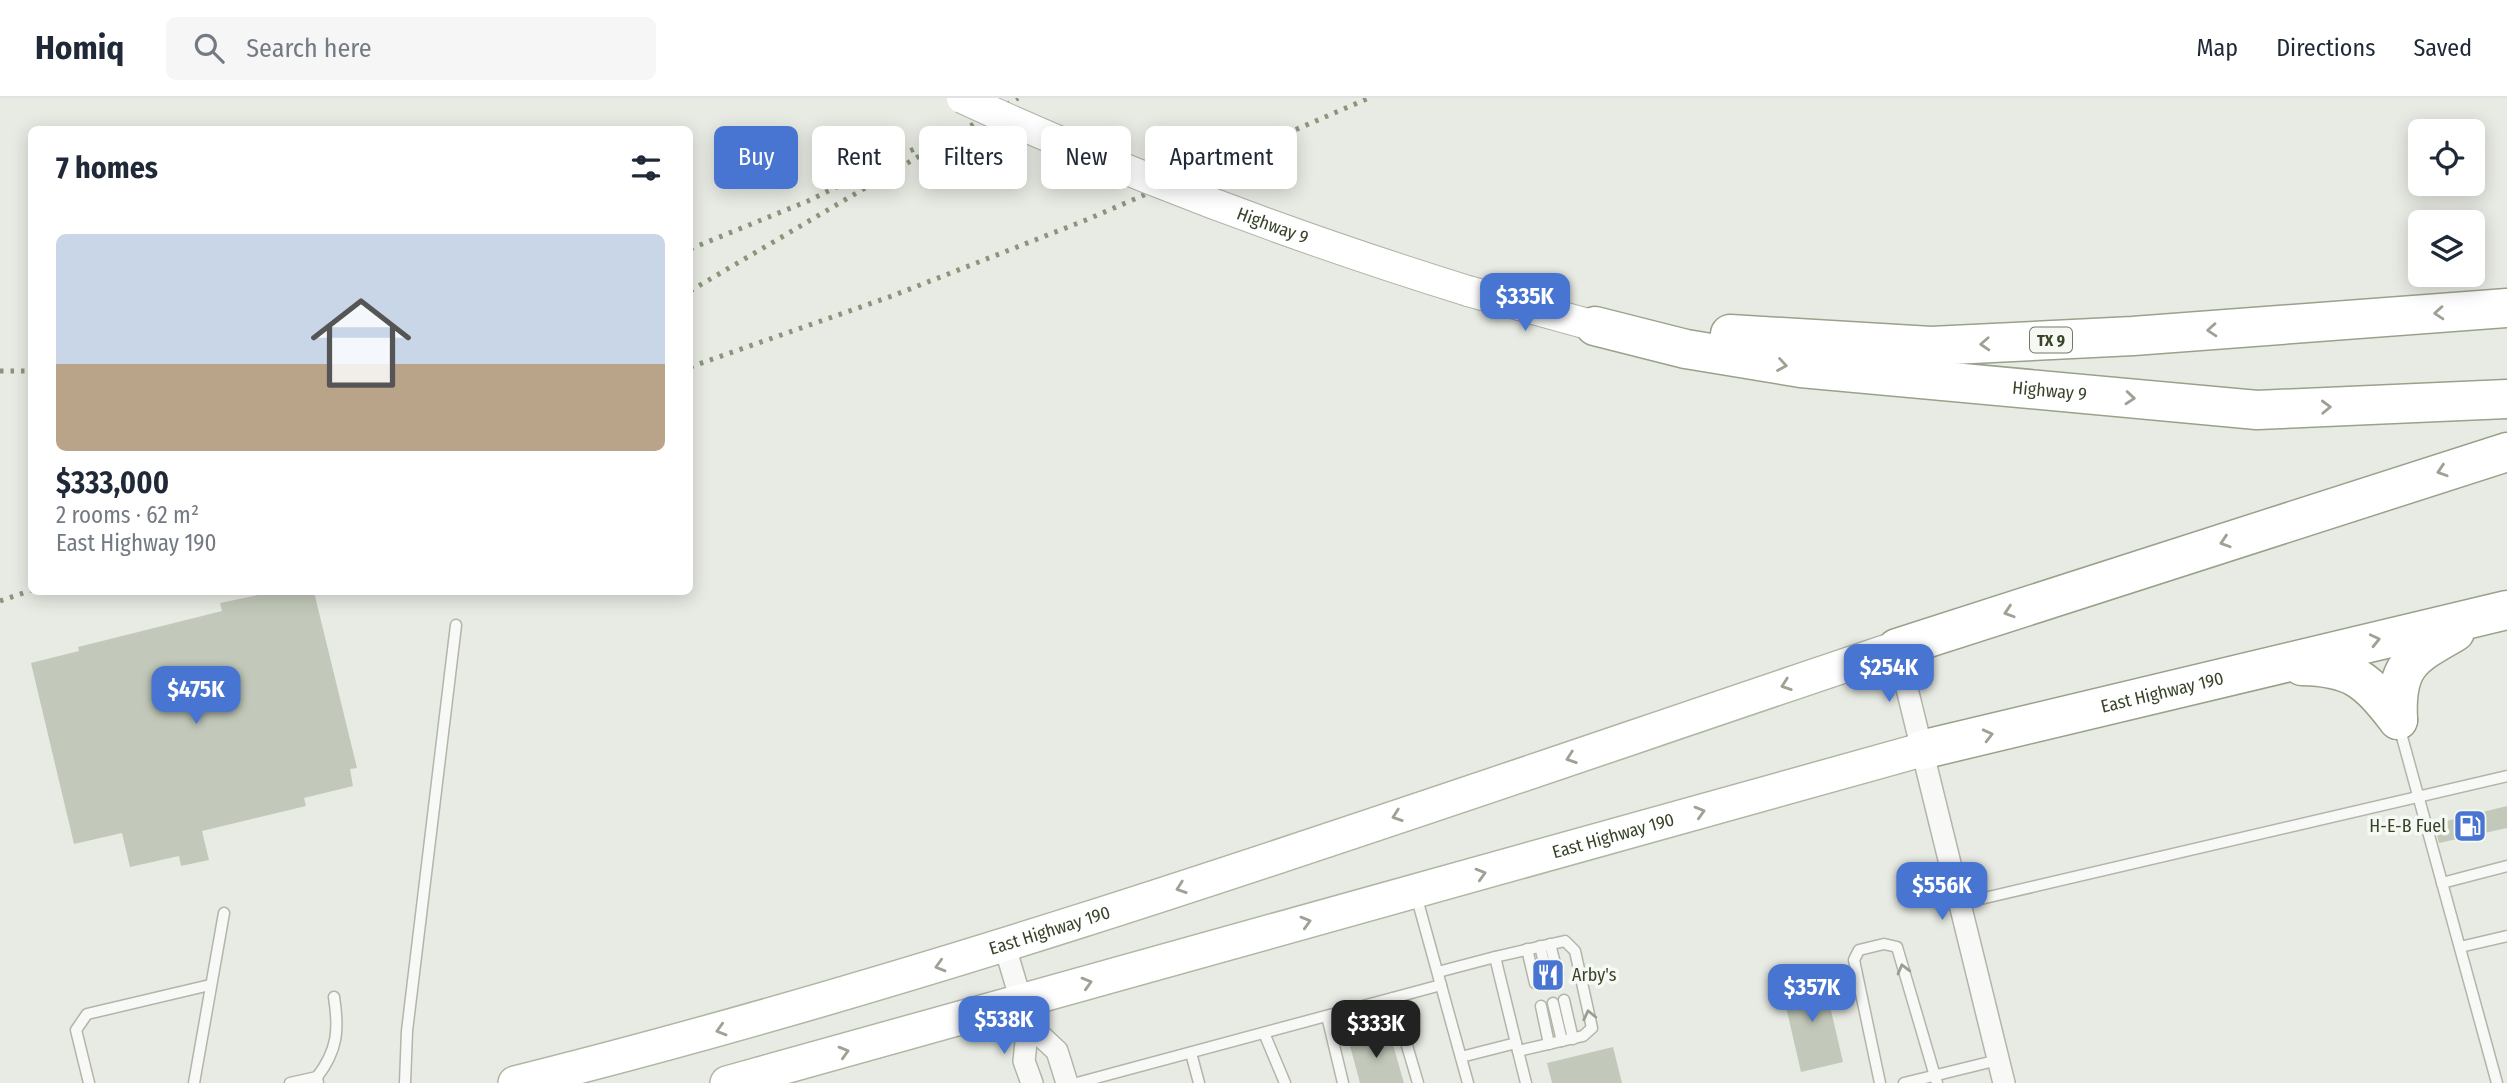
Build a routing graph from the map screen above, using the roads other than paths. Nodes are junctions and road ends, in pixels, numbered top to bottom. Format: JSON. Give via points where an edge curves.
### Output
{"nodes":[{"id":1,"x":962,"y":98,"type":"edge"},
{"id":2,"x":2507,"y":308,"type":"edge"},
{"id":3,"x":1595,"y":326,"type":"junction"},
{"id":4,"x":2507,"y":400,"type":"edge"},
{"id":5,"x":2507,"y":452,"type":"edge"},
{"id":6,"x":2497,"y":612,"type":"edge"},
{"id":7,"x":456,"y":625,"type":"dead end"},
{"id":8,"x":1897,"y":648,"type":"junction"},
{"id":9,"x":2269,"y":666,"type":"junction"},
{"id":10,"x":2398,"y":720,"type":"junction"},
{"id":11,"x":1921,"y":750,"type":"junction"},
{"id":12,"x":2507,"y":776,"type":"edge"},
{"id":13,"x":2419,"y":797,"type":"junction"},
{"id":14,"x":2507,"y":866,"type":"edge"},
{"id":15,"x":2442,"y":883,"type":"junction"},
{"id":16,"x":1415,"y":892,"type":"junction"},
{"id":17,"x":1959,"y":904,"type":"junction"},
{"id":18,"x":224,"y":913,"type":"dead end"},
{"id":19,"x":2507,"y":936,"type":"edge"},
{"id":20,"x":1545,"y":945,"type":"junction"},
{"id":21,"x":1005,"y":947,"type":"junction"},
{"id":22,"x":2460,"y":947,"type":"junction"},
{"id":23,"x":1527,"y":949,"type":"junction"},
{"id":24,"x":1495,"y":957,"type":"junction"},
{"id":25,"x":1438,"y":972,"type":"junction"},
{"id":26,"x":1553,"y":978,"type":"dead end"},
{"id":27,"x":1535,"y":984,"type":"dead end"},
{"id":28,"x":210,"y":985,"type":"junction"},
{"id":29,"x":1441,"y":985,"type":"junction"},
{"id":30,"x":334,"y":997,"type":"dead end"},
{"id":31,"x":1394,"y":998,"type":"junction"},
{"id":32,"x":1558,"y":1002,"type":"dead end"},
{"id":33,"x":1541,"y":1006,"type":"dead end"},
{"id":34,"x":1025,"y":1013,"type":"junction"},
{"id":35,"x":1326,"y":1016,"type":"junction"},
{"id":36,"x":1264,"y":1033,"type":"junction"},
{"id":37,"x":1567,"y":1040,"type":"junction"},
{"id":38,"x":673,"y":1044,"type":"junction"},
{"id":39,"x":1549,"y":1044,"type":"junction"},
{"id":40,"x":1517,"y":1047,"type":"junction"},
{"id":41,"x":1191,"y":1053,"type":"junction"},
{"id":42,"x":1461,"y":1057,"type":"junction"},
{"id":43,"x":1998,"y":1060,"type":"junction"},
{"id":44,"x":318,"y":1080,"type":"edge"},
{"id":45,"x":1936,"y":1080,"type":"edge"},
{"id":46,"x":89,"y":1083,"type":"edge"},
{"id":47,"x":194,"y":1083,"type":"edge"},
{"id":48,"x":290,"y":1083,"type":"edge"},
{"id":49,"x":405,"y":1083,"type":"edge"},
{"id":50,"x":515,"y":1083,"type":"edge"},
{"id":51,"x":590,"y":1083,"type":"edge"},
{"id":52,"x":727,"y":1083,"type":"edge"},
{"id":53,"x":1032,"y":1083,"type":"edge"},
{"id":54,"x":1067,"y":1083,"type":"edge"},
{"id":55,"x":1077,"y":1083,"type":"edge"},
{"id":56,"x":1199,"y":1083,"type":"edge"},
{"id":57,"x":1285,"y":1083,"type":"edge"},
{"id":58,"x":1343,"y":1083,"type":"edge"},
{"id":59,"x":1418,"y":1083,"type":"edge"},
{"id":60,"x":1468,"y":1083,"type":"edge"},
{"id":61,"x":1526,"y":1083,"type":"edge"},
{"id":62,"x":1880,"y":1083,"type":"edge"},
{"id":63,"x":1905,"y":1083,"type":"edge"},
{"id":64,"x":2004,"y":1083,"type":"edge"},
{"id":65,"x":2497,"y":1083,"type":"edge"}],
"edges":[{"from":1,"to":3,"type":"main road","name":"Highway 9","number":"TX 9","bridge":true,"via":[[1057,142],[1259,223],[1468,291]]},
{"from":2,"to":3,"type":"highway","name":"Highway 9","number":"TX 9","one_way":true,"via":[[1931,346]]},
{"from":3,"to":4,"type":"highway","name":"Highway 9","number":"TX 9","one_way":true,"via":[[1686,349],[1801,368],[2257,410]]},
{"from":5,"to":8,"type":"highway","one_way":true},
{"from":9,"to":6,"type":"highway","name":"East Highway 190","one_way":true},
{"from":6,"to":10,"type":"highway","via":[[2412,659],[2399,681]]},
{"from":7,"to":49,"type":"lane","via":[[407,1031]]},
{"from":8,"to":11,"type":"street"},
{"from":8,"to":21,"type":"main road","name":"East Highway 190","one_way":true},
{"from":9,"to":10,"type":"highway","via":[[2349,672],[2371,686]]},
{"from":11,"to":9,"type":"highway","name":"East Highway 190","one_way":true},
{"from":10,"to":13,"type":"lane"},
{"from":16,"to":11,"type":"main road","name":"East Highway 190","one_way":true},
{"from":11,"to":17,"type":"street"},
{"from":12,"to":13,"type":"lane"},
{"from":13,"to":15,"type":"lane"},
{"from":13,"to":17,"type":"lane"},
{"from":14,"to":15,"type":"lane"},
{"from":15,"to":22,"type":"lane"},
{"from":16,"to":25,"type":"lane"},
{"from":34,"to":16,"type":"main road","name":"East Highway 190","one_way":true},
{"from":17,"to":43,"type":"street"},
{"from":18,"to":28,"type":"lane"},
{"from":19,"to":22,"type":"lane"},
{"from":20,"to":23,"type":"lane"},
{"from":20,"to":26,"type":"lane"},
{"from":37,"to":20,"type":"lane","one_way":true,"via":[[1592,1028],[1575,951],[1564,941]]},
{"from":21,"to":34,"type":"street"},
{"from":21,"to":38,"type":"main road","name":"East Highway 190","one_way":true},
{"from":22,"to":65,"type":"lane"},
{"from":23,"to":24,"type":"lane"},
{"from":23,"to":27,"type":"lane"},
{"from":24,"to":25,"type":"lane"},
{"from":24,"to":40,"type":"lane"},
{"from":25,"to":29,"type":"lane"},
{"from":28,"to":46,"type":"lane","via":[[87,1014],[76,1030]]},
{"from":28,"to":47,"type":"lane"},
{"from":29,"to":31,"type":"lane"},
{"from":29,"to":42,"type":"lane"},
{"from":30,"to":44,"type":"lane","via":[[336,1047]]},
{"from":31,"to":35,"type":"lane"},
{"from":31,"to":59,"type":"lane"},
{"from":32,"to":37,"type":"lane"},
{"from":33,"to":39,"type":"lane"},
{"from":52,"to":34,"type":"main road","name":"East Highway 190","one_way":true},
{"from":34,"to":53,"type":"street","via":[[1024,1061]]},
{"from":34,"to":54,"type":"street","via":[[1057,1051]]},
{"from":35,"to":36,"type":"lane"},
{"from":35,"to":58,"type":"lane"},
{"from":36,"to":41,"type":"lane"},
{"from":36,"to":57,"type":"lane"},
{"from":37,"to":39,"type":"lane"},
{"from":38,"to":50,"type":"main road","name":"East Highway 190"},
{"from":38,"to":51,"type":"main road","via":[[636,1072]]},
{"from":39,"to":40,"type":"lane"},
{"from":40,"to":42,"type":"lane"},
{"from":40,"to":61,"type":"lane"},
{"from":41,"to":55,"type":"lane"},
{"from":41,"to":56,"type":"lane"},
{"from":42,"to":60,"type":"lane"},
{"from":43,"to":45,"type":"lane"},
{"from":43,"to":64,"type":"street"},
{"from":44,"to":48,"type":"lane"},
{"from":45,"to":62,"type":"lane","one_way":true,"via":[[1897,947],[1884,944],[1859,950],[1854,960]]},
{"from":45,"to":63,"type":"lane"}]}
